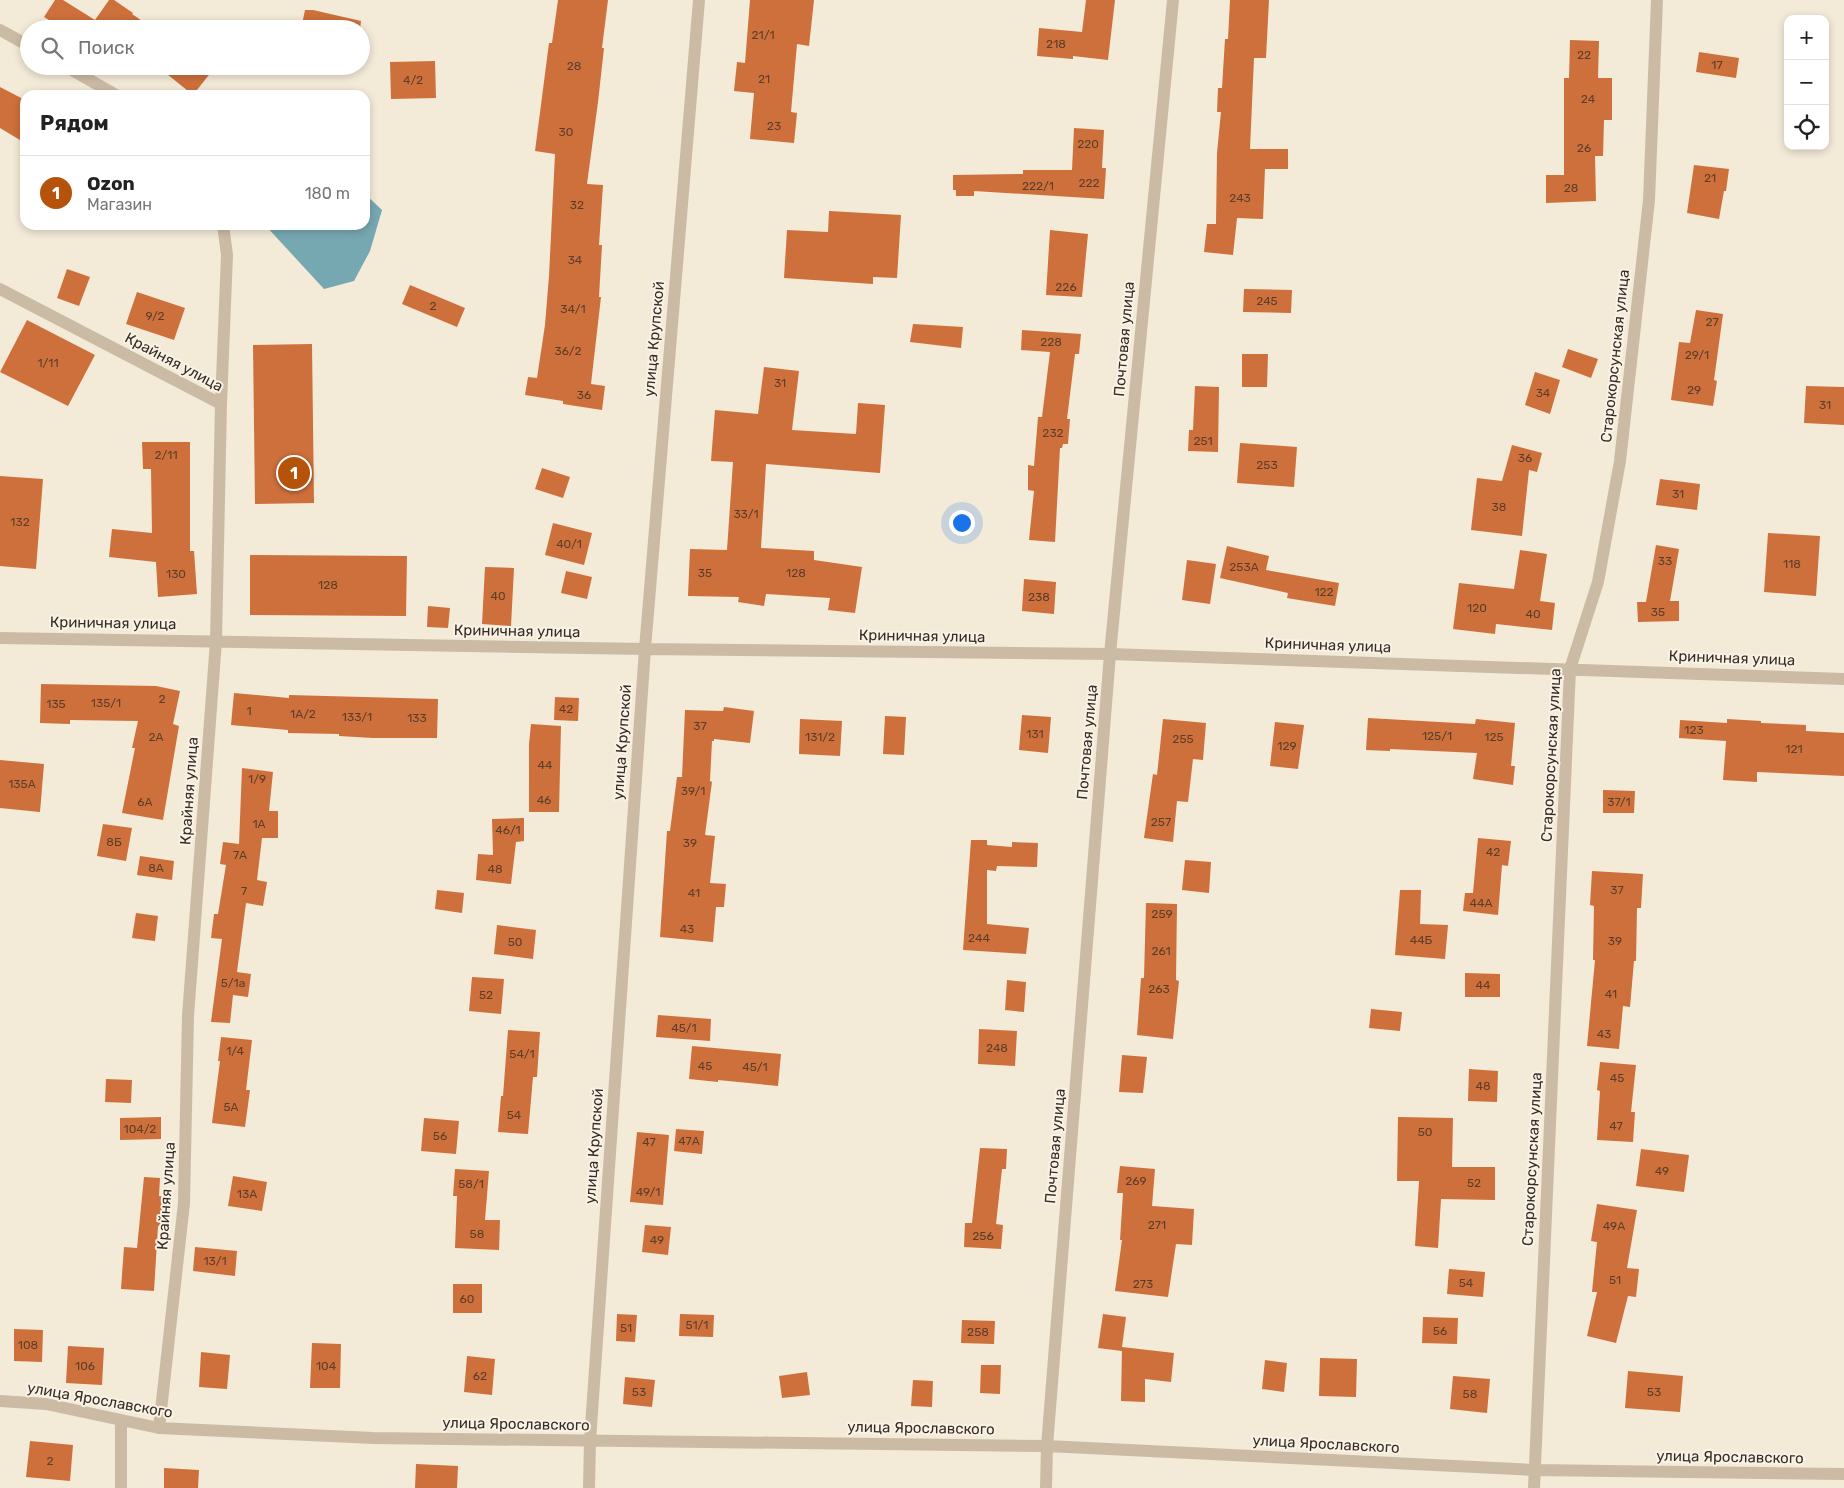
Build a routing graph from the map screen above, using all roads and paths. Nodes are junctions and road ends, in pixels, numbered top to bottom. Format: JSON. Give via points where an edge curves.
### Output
{"nodes":[{"id":1,"x":699,"y":0,"type":"edge"},
{"id":2,"x":1173,"y":0,"type":"edge"},
{"id":3,"x":1657,"y":0,"type":"edge"},
{"id":4,"x":0,"y":30,"type":"edge"},
{"id":5,"x":20,"y":41,"type":"edge"},
{"id":6,"x":80,"y":75,"type":"edge"},
{"id":7,"x":107,"y":90,"type":"edge"},
{"id":8,"x":223,"y":230,"type":"edge"},
{"id":9,"x":0,"y":289,"type":"edge"},
{"id":10,"x":221,"y":404,"type":"junction"},
{"id":11,"x":0,"y":638,"type":"edge"},
{"id":12,"x":216,"y":641,"type":"junction"},
{"id":13,"x":645,"y":649,"type":"junction"},
{"id":14,"x":1110,"y":654,"type":"junction"},
{"id":15,"x":1570,"y":669,"type":"junction"},
{"id":16,"x":1844,"y":679,"type":"edge"},
{"id":17,"x":0,"y":1401,"type":"edge"},
{"id":18,"x":121,"y":1420,"type":"junction"},
{"id":19,"x":159,"y":1428,"type":"junction"},
{"id":20,"x":590,"y":1441,"type":"junction"},
{"id":21,"x":1047,"y":1446,"type":"junction"},
{"id":22,"x":1534,"y":1470,"type":"junction"},
{"id":23,"x":1844,"y":1474,"type":"edge"},
{"id":24,"x":121,"y":1488,"type":"edge"},
{"id":25,"x":589,"y":1488,"type":"edge"},
{"id":26,"x":1046,"y":1488,"type":"edge"},
{"id":27,"x":1534,"y":1488,"type":"edge"}],
"edges":[{"from":1,"to":13,"type":"street","name":"улица Крупской"},
{"from":2,"to":14,"type":"street","name":"Почтовая улица"},
{"from":3,"to":15,"type":"street","name":"Старокорсунская улица","via":[[1649,200],[1620,461],[1598,582]]},
{"from":4,"to":5,"type":"street"},
{"from":6,"to":7,"type":"street"},
{"from":8,"to":10,"type":"street","via":[[227,255]]},
{"from":9,"to":10,"type":"street","name":"Крайняя улица"},
{"from":10,"to":12,"type":"street","name":"Крайняя улица"},
{"from":11,"to":12,"type":"street","name":"Криничная улица"},
{"from":12,"to":13,"type":"street","name":"Криничная улица"},
{"from":12,"to":19,"type":"street","name":"Крайняя улица","via":[[188,1016],[184,1203]]},
{"from":13,"to":14,"type":"street","name":"Криничная улица"},
{"from":13,"to":20,"type":"street","name":"улица Крупской"},
{"from":14,"to":15,"type":"street","name":"Криничная улица"},
{"from":14,"to":21,"type":"street","name":"Почтовая улица"},
{"from":15,"to":16,"type":"street","name":"Криничная улица"},
{"from":15,"to":22,"type":"street","name":"Старокорсунская улица"},
{"from":17,"to":18,"type":"street","name":"улица Ярославского","via":[[46,1404]]},
{"from":18,"to":19,"type":"street","name":"улица Ярославского"},
{"from":18,"to":24,"type":"street"},
{"from":19,"to":20,"type":"street","name":"улица Ярославского","via":[[373,1438]]},
{"from":20,"to":21,"type":"street","name":"улица Ярославского"},
{"from":20,"to":25,"type":"street","name":"улица Крупской"},
{"from":21,"to":22,"type":"street","name":"улица Ярославского"},
{"from":21,"to":26,"type":"street","name":"Почтовая улица"},
{"from":22,"to":23,"type":"street","name":"улица Ярославского"},
{"from":22,"to":27,"type":"street","name":"Старокорсунская улица"}]}
